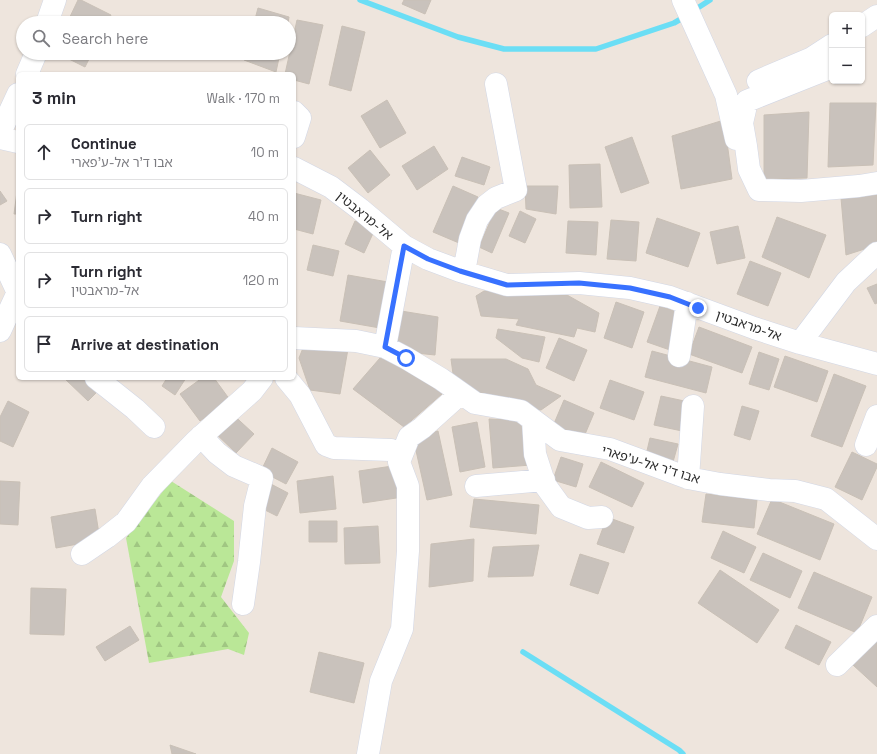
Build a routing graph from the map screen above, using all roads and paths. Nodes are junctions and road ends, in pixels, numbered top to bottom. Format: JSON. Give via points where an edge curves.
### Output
{"nodes":[{"id":1,"x":683,"y":0,"type":"edge"},
{"id":2,"x":54,"y":1,"type":"edge"},
{"id":3,"x":49,"y":16,"type":"edge"},
{"id":4,"x":877,"y":16,"type":"edge"},
{"id":5,"x":865,"y":24,"type":"edge"},
{"id":6,"x":829,"y":47,"type":"edge"},
{"id":7,"x":33,"y":60,"type":"edge"},
{"id":8,"x":829,"y":69,"type":"edge"},
{"id":9,"x":28,"y":72,"type":"edge"},
{"id":10,"x":496,"y":84,"type":"dead end"},
{"id":11,"x":726,"y":95,"type":"junction"},
{"id":12,"x":16,"y":98,"type":"edge"},
{"id":13,"x":296,"y":114,"type":"edge"},
{"id":14,"x":296,"y":131,"type":"edge"},
{"id":15,"x":0,"y":133,"type":"edge"},
{"id":16,"x":0,"y":138,"type":"edge"},
{"id":17,"x":16,"y":142,"type":"edge"},
{"id":18,"x":296,"y":169,"type":"edge"},
{"id":19,"x":749,"y":169,"type":"junction"},
{"id":20,"x":877,"y":183,"type":"edge"},
{"id":21,"x":404,"y":246,"type":"junction"},
{"id":22,"x":877,"y":253,"type":"edge"},
{"id":23,"x":0,"y":254,"type":"edge"},
{"id":24,"x":464,"y":272,"type":"junction"},
{"id":25,"x":16,"y":288,"type":"edge"},
{"id":26,"x":16,"y":296,"type":"edge"},
{"id":27,"x":687,"y":303,"type":"junction"},
{"id":28,"x":0,"y":331,"type":"edge"},
{"id":29,"x":296,"y":338,"type":"edge"},
{"id":30,"x":800,"y":343,"type":"junction"},
{"id":31,"x":385,"y":347,"type":"junction"},
{"id":32,"x":680,"y":356,"type":"dead end"},
{"id":33,"x":877,"y":364,"type":"edge"},
{"id":34,"x":99,"y":380,"type":"edge"},
{"id":35,"x":260,"y":380,"type":"edge"},
{"id":36,"x":288,"y":380,"type":"edge"},
{"id":37,"x":461,"y":393,"type":"junction"},
{"id":38,"x":693,"y":406,"type":"dead end"},
{"id":39,"x":877,"y":416,"type":"edge"},
{"id":40,"x":533,"y":420,"type":"junction"},
{"id":41,"x":154,"y":427,"type":"dead end"},
{"id":42,"x":201,"y":436,"type":"junction"},
{"id":43,"x":866,"y":446,"type":"dead end"},
{"id":44,"x":391,"y":450,"type":"dead end"},
{"id":45,"x":688,"y":478,"type":"junction"},
{"id":46,"x":544,"y":480,"type":"junction"},
{"id":47,"x":476,"y":486,"type":"dead end"},
{"id":48,"x":602,"y":517,"type":"dead end"},
{"id":49,"x":877,"y":539,"type":"edge"},
{"id":50,"x":82,"y":554,"type":"dead end"},
{"id":51,"x":242,"y":604,"type":"dead end"},
{"id":52,"x":877,"y":626,"type":"edge"},
{"id":53,"x":837,"y":665,"type":"dead end"},
{"id":54,"x":368,"y":754,"type":"edge"}],
"edges":[{"from":1,"to":11,"type":"street"},
{"from":2,"to":3,"type":"street"},
{"from":4,"to":5,"type":"street"},
{"from":6,"to":11,"type":"street","via":[[812,58]]},
{"from":7,"to":9,"type":"street"},
{"from":8,"to":19,"type":"street","via":[[747,101],[742,123]]},
{"from":10,"to":24,"type":"street","via":[[516,190],[486,205],[470,239]]},
{"from":11,"to":19,"type":"street","via":[[739,148]]},
{"from":12,"to":15,"type":"street"},
{"from":13,"to":14,"type":"street","via":[[300,118]]},
{"from":16,"to":17,"type":"street"},
{"from":18,"to":21,"type":"street","name":"אל-מראבטין","via":[[331,187]]},
{"from":19,"to":20,"type":"street","via":[[759,190],[801,191]]},
{"from":21,"to":24,"type":"street","name":"אל-מראבטין","via":[[428,259]]},
{"from":21,"to":31,"type":"street"},
{"from":22,"to":30,"type":"street","via":[[846,282]]},
{"from":23,"to":25,"type":"street"},
{"from":24,"to":27,"type":"street","name":"אל-מראבטין","via":[[507,285],[579,283],[630,288]]},
{"from":26,"to":28,"type":"street"},
{"from":27,"to":30,"type":"street","name":"אל-מראבטין"},
{"from":27,"to":32,"type":"street"},
{"from":29,"to":31,"type":"street","name":"אבו ד'ר אל-ע'פארי","via":[[356,341]]},
{"from":30,"to":33,"type":"street","name":"אל-מראבטין"},
{"from":31,"to":37,"type":"street","name":"אבו ד'ר אל-ע'פארי","via":[[412,361]]},
{"from":34,"to":41,"type":"street"},
{"from":35,"to":42,"type":"street","via":[[252,391]]},
{"from":36,"to":44,"type":"street","via":[[300,395],[326,444],[334,448]]},
{"from":37,"to":40,"type":"street","name":"אבו ד'ר אל-ע'פארי","via":[[475,403],[521,411]]},
{"from":37,"to":54,"type":"street","via":[[409,437],[399,462],[408,486],[408,551],[402,629],[381,681]]},
{"from":38,"to":45,"type":"street"},
{"from":39,"to":43,"type":"street"},
{"from":40,"to":45,"type":"street","name":"אבו ד'ר אל-ע'פארי","via":[[560,440],[610,449]]},
{"from":40,"to":46,"type":"street","via":[[535,454]]},
{"from":42,"to":50,"type":"street","via":[[152,486],[126,522]]},
{"from":42,"to":51,"type":"street","via":[[234,466],[262,478],[255,506]]},
{"from":45,"to":49,"type":"street","name":"אבו ד'ר אל-ע'פארי","via":[[769,490],[795,491],[826,499]]},
{"from":46,"to":47,"type":"street"},
{"from":46,"to":48,"type":"street","via":[[561,507],[588,518]]},
{"from":52,"to":53,"type":"street"}]}
